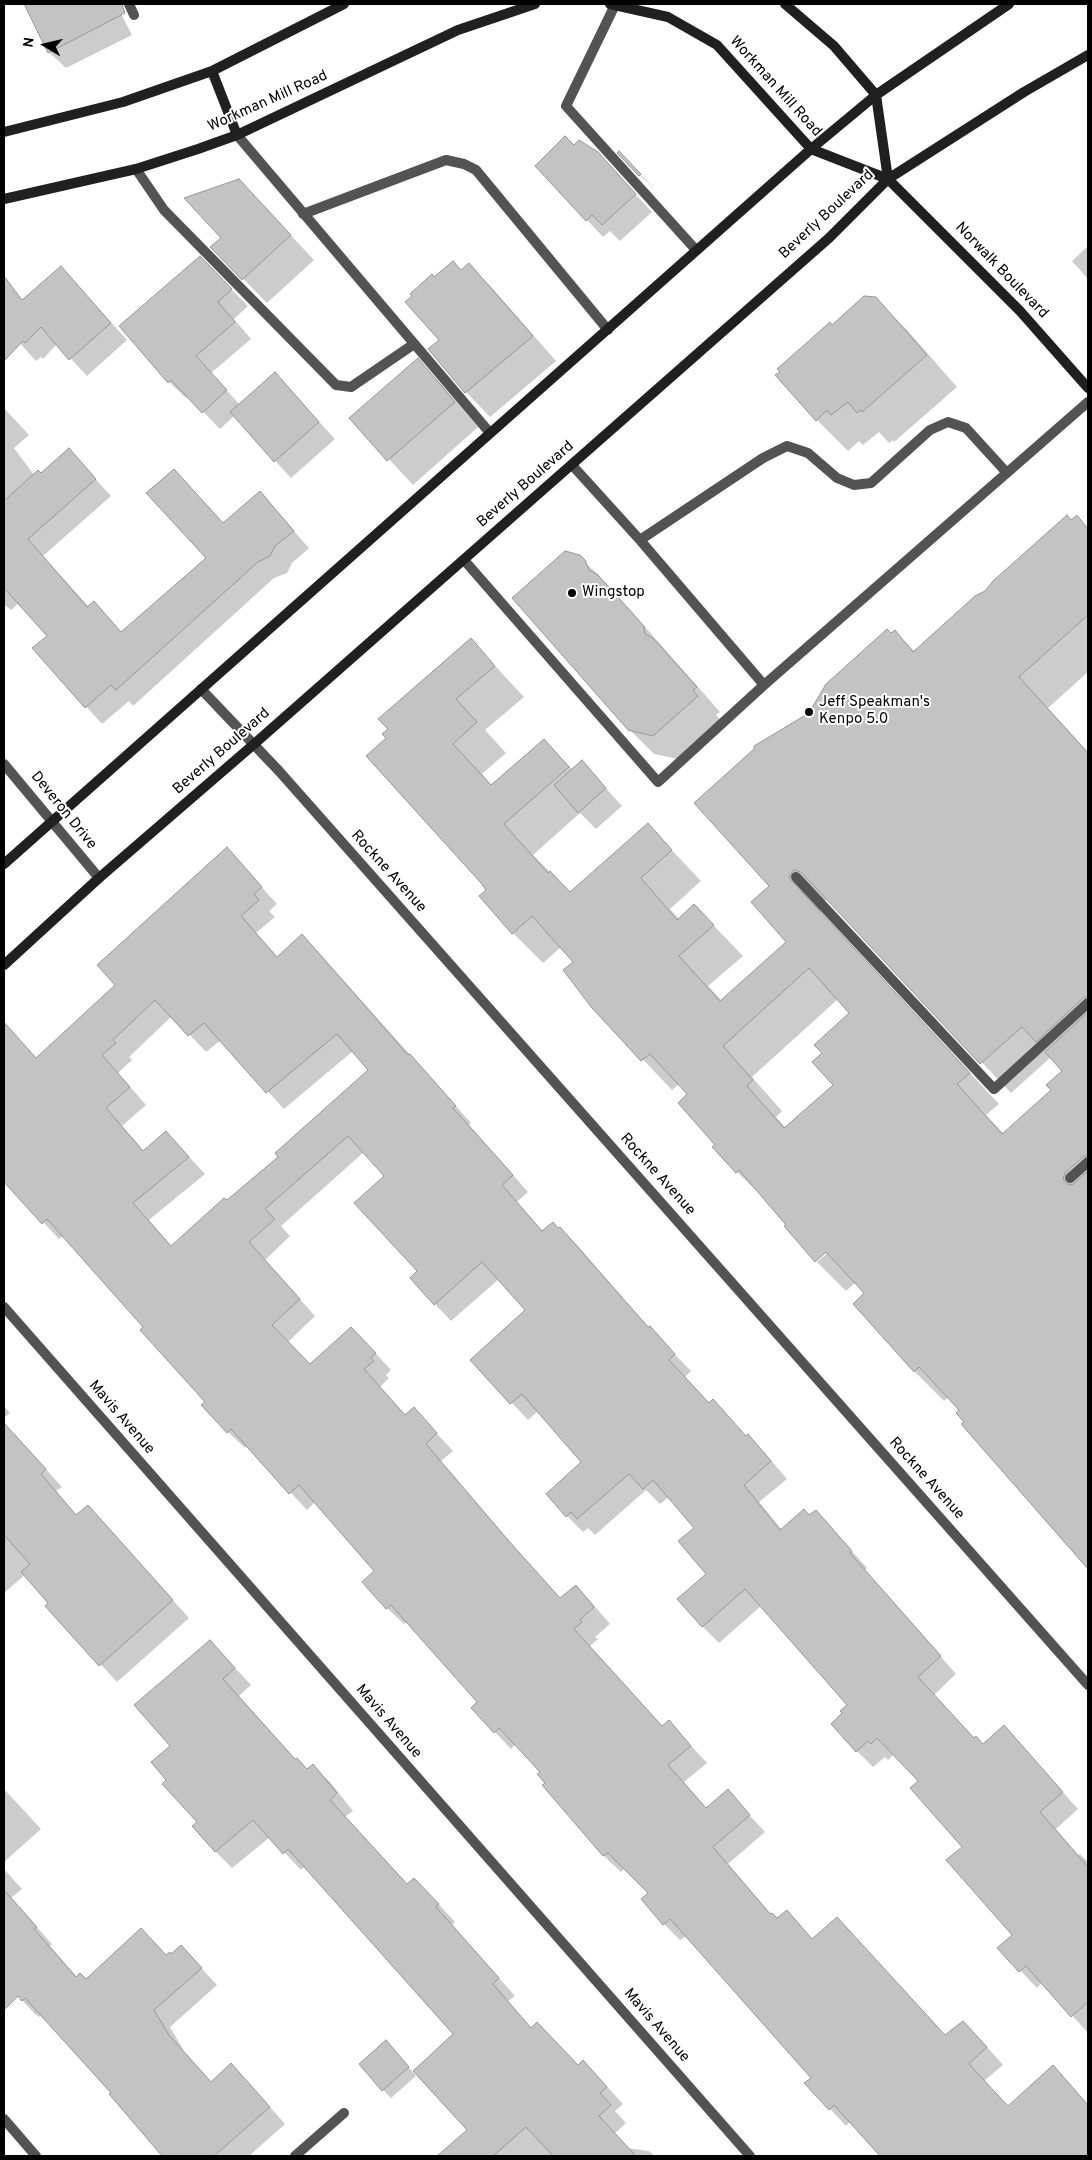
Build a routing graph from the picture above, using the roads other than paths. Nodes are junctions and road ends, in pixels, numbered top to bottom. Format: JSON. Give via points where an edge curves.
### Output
{"nodes":[{"id":1,"x":129,"y":4,"type":"edge"},
{"id":2,"x":344,"y":4,"type":"edge"},
{"id":3,"x":535,"y":4,"type":"edge"},
{"id":4,"x":613,"y":4,"type":"edge"},
{"id":5,"x":788,"y":4,"type":"edge"},
{"id":6,"x":1009,"y":4,"type":"edge"},
{"id":7,"x":134,"y":15,"type":"dead end"},
{"id":8,"x":1088,"y":55,"type":"edge"},
{"id":9,"x":212,"y":71,"type":"junction"},
{"id":10,"x":876,"y":96,"type":"junction"},
{"id":11,"x":4,"y":132,"type":"edge"},
{"id":12,"x":237,"y":134,"type":"junction"},
{"id":13,"x":811,"y":149,"type":"junction"},
{"id":14,"x":136,"y":169,"type":"junction"},
{"id":15,"x":888,"y":178,"type":"junction"},
{"id":16,"x":4,"y":199,"type":"edge"},
{"id":17,"x":303,"y":214,"type":"junction"},
{"id":18,"x":696,"y":250,"type":"junction"},
{"id":19,"x":608,"y":330,"type":"junction"},
{"id":20,"x":414,"y":344,"type":"junction"},
{"id":21,"x":1088,"y":388,"type":"edge"},
{"id":22,"x":1088,"y":402,"type":"edge"},
{"id":23,"x":490,"y":433,"type":"junction"},
{"id":24,"x":572,"y":465,"type":"junction"},
{"id":25,"x":1007,"y":473,"type":"junction"},
{"id":26,"x":640,"y":540,"type":"junction"},
{"id":27,"x":464,"y":560,"type":"junction"},
{"id":28,"x":764,"y":685,"type":"junction"},
{"id":29,"x":200,"y":689,"type":"junction"},
{"id":30,"x":253,"y":745,"type":"junction"},
{"id":31,"x":4,"y":764,"type":"edge"},
{"id":32,"x":52,"y":821,"type":"junction"},
{"id":33,"x":4,"y":864,"type":"edge"},
{"id":34,"x":796,"y":877,"type":"dead end"},
{"id":35,"x":99,"y":878,"type":"junction"},
{"id":36,"x":4,"y":965,"type":"edge"},
{"id":37,"x":1088,"y":1003,"type":"edge"},
{"id":38,"x":1088,"y":1162,"type":"edge"},
{"id":39,"x":1070,"y":1178,"type":"dead end"},
{"id":40,"x":4,"y":1307,"type":"edge"},
{"id":41,"x":1088,"y":1685,"type":"edge"},
{"id":42,"x":344,"y":2113,"type":"dead end"},
{"id":43,"x":4,"y":2120,"type":"edge"},
{"id":44,"x":36,"y":2156,"type":"edge"},
{"id":45,"x":295,"y":2156,"type":"edge"},
{"id":46,"x":750,"y":2156,"type":"edge"}],
"edges":[{"from":1,"to":7,"type":"street"},
{"from":2,"to":9,"type":"main road"},
{"from":3,"to":12,"type":"main road","name":"Workman Mill Road","via":[[458,30]]},
{"from":4,"to":13,"type":"main road","name":"Workman Mill Road","via":[[668,17],[717,44]]},
{"from":4,"to":18,"type":"street","via":[[566,106]]},
{"from":5,"to":10,"type":"main road","via":[[834,46]]},
{"from":6,"to":10,"type":"main road"},
{"from":8,"to":15,"type":"main road","name":"Beverly Boulevard"},
{"from":9,"to":11,"type":"main road","via":[[123,102]]},
{"from":9,"to":12,"type":"main road"},
{"from":10,"to":13,"type":"main road"},
{"from":10,"to":15,"type":"main road"},
{"from":12,"to":14,"type":"main road","name":"Workman Mill Road"},
{"from":12,"to":17,"type":"street"},
{"from":13,"to":15,"type":"main road","name":"Workman Mill Road"},
{"from":13,"to":18,"type":"main road"},
{"from":14,"to":16,"type":"main road","name":"Workman Mill Road"},
{"from":14,"to":20,"type":"street","via":[[164,210],[336,385],[351,387]]},
{"from":15,"to":21,"type":"main road","name":"Norwalk Boulevard","via":[[1020,311]]},
{"from":15,"to":24,"type":"main road","name":"Beverly Boulevard","via":[[829,238]]},
{"from":17,"to":19,"type":"street","via":[[446,160],[464,164],[476,170]]},
{"from":17,"to":20,"type":"street"},
{"from":18,"to":19,"type":"main road"},
{"from":19,"to":23,"type":"main road"},
{"from":20,"to":23,"type":"street"},
{"from":22,"to":25,"type":"street"},
{"from":23,"to":29,"type":"main road"},
{"from":24,"to":26,"type":"street"},
{"from":24,"to":27,"type":"main road","name":"Beverly Boulevard"},
{"from":25,"to":26,"type":"street","via":[[966,428],[948,422],[930,430],[871,483],[854,485],[837,478],[808,453],[787,446],[763,458]]},
{"from":25,"to":28,"type":"street"},
{"from":26,"to":28,"type":"street"},
{"from":27,"to":28,"type":"street","via":[[658,782]]},
{"from":27,"to":30,"type":"main road","name":"Beverly Boulevard"},
{"from":29,"to":30,"type":"street","name":"Rockne Avenue"},
{"from":29,"to":32,"type":"main road"},
{"from":30,"to":35,"type":"main road","name":"Beverly Boulevard"},
{"from":30,"to":41,"type":"street","name":"Rockne Avenue"},
{"from":31,"to":32,"type":"street","name":"Deveron Drive"},
{"from":32,"to":33,"type":"main road"},
{"from":32,"to":35,"type":"street","name":"Deveron Drive"},
{"from":34,"to":37,"type":"street","via":[[994,1089]]},
{"from":35,"to":36,"type":"main road","name":"Beverly Boulevard"},
{"from":38,"to":39,"type":"street"},
{"from":40,"to":46,"type":"street","name":"Mavis Avenue"},
{"from":42,"to":45,"type":"street"},
{"from":43,"to":44,"type":"street"}]}
